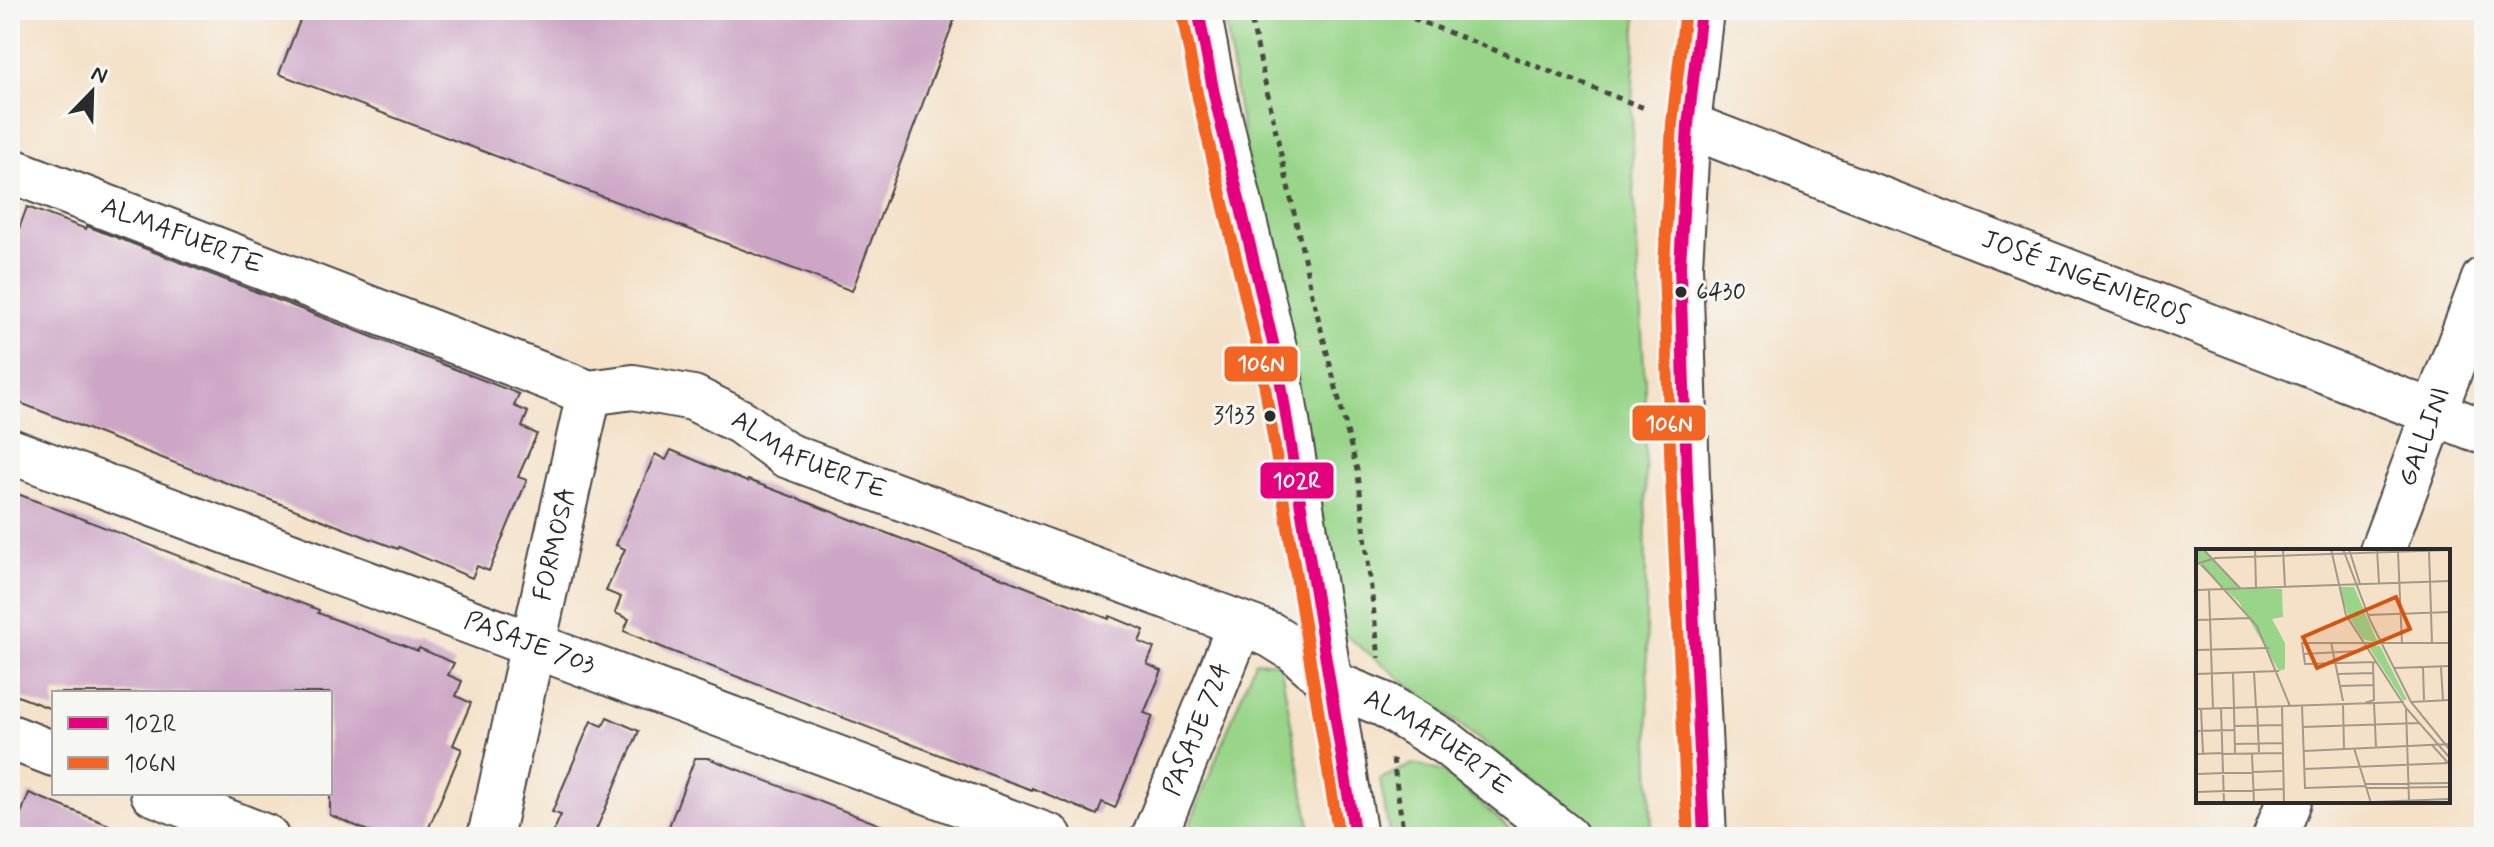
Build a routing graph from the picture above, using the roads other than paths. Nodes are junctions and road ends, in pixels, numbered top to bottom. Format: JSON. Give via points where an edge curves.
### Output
{"nodes":[{"id":1,"x":1198,"y":10,"type":"edge"},
{"id":2,"x":1701,"y":10,"type":"edge"},
{"id":3,"x":1688,"y":125,"type":"junction"},
{"id":4,"x":10,"y":170,"type":"edge"},
{"id":5,"x":2484,"y":279,"type":"edge"},
{"id":6,"x":589,"y":393,"type":"junction"},
{"id":7,"x":2434,"y":413,"type":"junction"},
{"id":8,"x":2484,"y":432,"type":"edge"},
{"id":9,"x":10,"y":451,"type":"edge"},
{"id":10,"x":2383,"y":549,"type":"edge"},
{"id":11,"x":1240,"y":624,"type":"junction"},
{"id":12,"x":531,"y":644,"type":"junction"},
{"id":13,"x":1331,"y":683,"type":"junction"},
{"id":14,"x":10,"y":737,"type":"edge"},
{"id":15,"x":52,"y":753,"type":"edge"},
{"id":16,"x":158,"y":795,"type":"edge"},
{"id":17,"x":2288,"y":803,"type":"edge"},
{"id":18,"x":266,"y":837,"type":"edge"},
{"id":19,"x":490,"y":837,"type":"edge"},
{"id":20,"x":1050,"y":837,"type":"edge"},
{"id":21,"x":1154,"y":837,"type":"edge"},
{"id":22,"x":1355,"y":837,"type":"edge"},
{"id":23,"x":1566,"y":837,"type":"edge"},
{"id":24,"x":1704,"y":837,"type":"edge"},
{"id":25,"x":2275,"y":837,"type":"edge"}],
"edges":[{"from":1,"to":13,"type":"street","via":[[1277,360]]},
{"from":2,"to":3,"type":"street"},
{"from":3,"to":7,"type":"street","name":"JOSÉ INGENIEROS"},
{"from":3,"to":24,"type":"street","via":[[1680,266]]},
{"from":4,"to":6,"type":"street","name":"ALMAFUERTE"},
{"from":5,"to":7,"type":"street","name":"GALLINI"},
{"from":6,"to":11,"type":"street","name":"ALMAFUERTE","via":[[633,387],[693,398],[741,422],[786,455]]},
{"from":6,"to":12,"type":"street","name":"FORMOSA"},
{"from":7,"to":8,"type":"street","name":"JOSÉ INGENIEROS"},
{"from":7,"to":10,"type":"street","name":"GALLINI"},
{"from":9,"to":12,"type":"street","name":"PASAJE 703"},
{"from":11,"to":13,"type":"street","name":"ALMAFUERTE","via":[[1295,650]]},
{"from":11,"to":21,"type":"street","name":"PASAJE 724"},
{"from":12,"to":19,"type":"street","name":"FORMOSA"},
{"from":12,"to":20,"type":"street","name":"PASAJE 703"},
{"from":13,"to":22,"type":"street"},
{"from":13,"to":23,"type":"street","name":"ALMAFUERTE","via":[[1385,705],[1448,744]]},
{"from":14,"to":15,"type":"street"},
{"from":16,"to":18,"type":"street"},
{"from":17,"to":25,"type":"street"}]}
